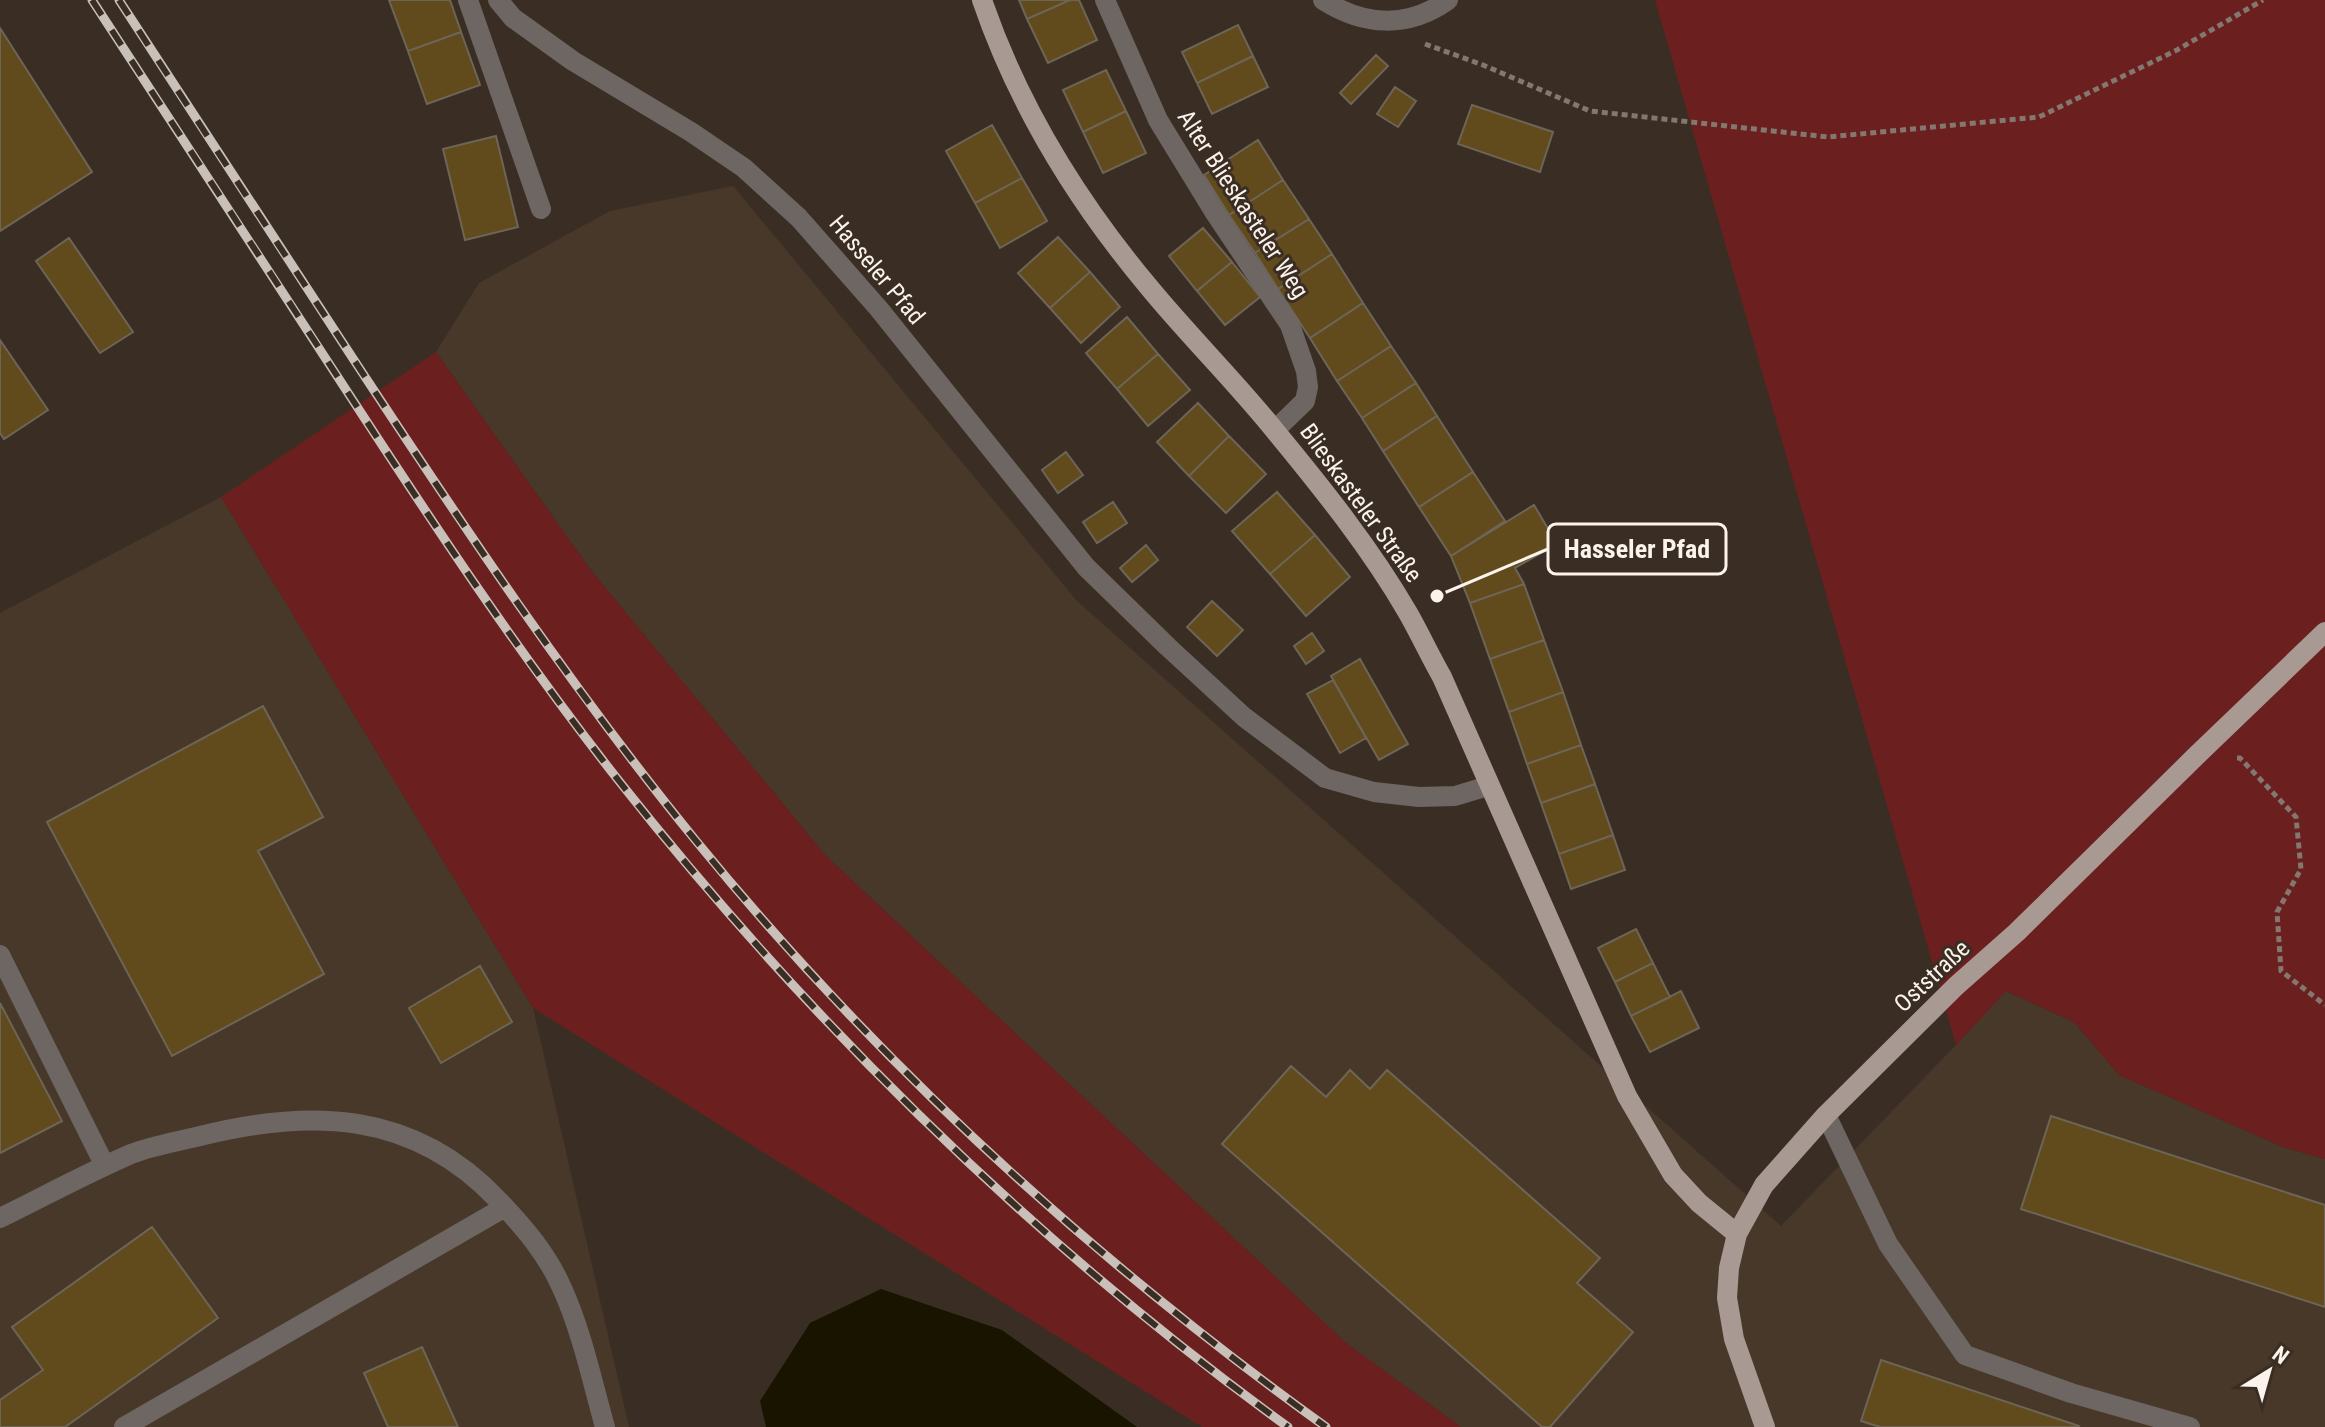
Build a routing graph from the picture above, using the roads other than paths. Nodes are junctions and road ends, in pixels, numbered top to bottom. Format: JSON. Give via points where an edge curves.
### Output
{"nodes":[{"id":1,"x":468,"y":0,"type":"edge"},
{"id":2,"x":498,"y":0,"type":"edge"},
{"id":3,"x":982,"y":0,"type":"edge"},
{"id":4,"x":1105,"y":0,"type":"edge"},
{"id":5,"x":1323,"y":0,"type":"edge"},
{"id":6,"x":1448,"y":0,"type":"edge"},
{"id":7,"x":541,"y":209,"type":"dead end"},
{"id":8,"x":1275,"y":430,"type":"junction"},
{"id":9,"x":2325,"y":632,"type":"edge"},
{"id":10,"x":1488,"y":786,"type":"junction"},
{"id":11,"x":0,"y":955,"type":"edge"},
{"id":12,"x":1826,"y":1115,"type":"junction"},
{"id":13,"x":105,"y":1166,"type":"junction"},
{"id":14,"x":505,"y":1207,"type":"junction"},
{"id":15,"x":0,"y":1218,"type":"edge"},
{"id":16,"x":1737,"y":1234,"type":"junction"},
{"id":17,"x":124,"y":1427,"type":"edge"},
{"id":18,"x":605,"y":1427,"type":"edge"},
{"id":19,"x":1765,"y":1427,"type":"edge"},
{"id":20,"x":2190,"y":1427,"type":"edge"}],
"edges":[{"from":1,"to":7,"type":"street"},
{"from":2,"to":10,"type":"street","name":"Hasseler Pfad","via":[[513,18],[573,61],[744,168],[799,218],[1086,567],[1244,717],[1325,778],[1374,792],[1455,796]]},
{"from":3,"to":8,"type":"main road","name":"Blieskasteler Straße","via":[[997,45],[1037,127],[1079,194],[1148,286]]},
{"from":4,"to":8,"type":"street","name":"Alter Blieskasteler Weg","via":[[1158,120],[1290,325],[1308,387],[1305,401]]},
{"from":5,"to":6,"type":"street","via":[[1360,19],[1384,22],[1417,16]]},
{"from":8,"to":10,"type":"main road","name":"Blieskasteler Straße","via":[[1352,529],[1407,612],[1442,677]]},
{"from":9,"to":12,"type":"main road","name":"Oststraße"},
{"from":10,"to":16,"type":"main road","name":"Blieskasteler Straße","via":[[1627,1096],[1673,1175]]},
{"from":11,"to":13,"type":"street"},
{"from":12,"to":16,"type":"main road","name":"Oststraße","via":[[1764,1185]]},
{"from":12,"to":20,"type":"street","via":[[1888,1244],[1965,1355]]},
{"from":13,"to":14,"type":"street","via":[[134,1153],[227,1129],[300,1119],[367,1123],[425,1144],[477,1177]]},
{"from":13,"to":15,"type":"street"},
{"from":14,"to":17,"type":"street"},
{"from":14,"to":18,"type":"street","via":[[539,1245],[562,1287]]},
{"from":16,"to":19,"type":"main road","name":"Oststraße","via":[[1727,1298],[1734,1339]]}]}
